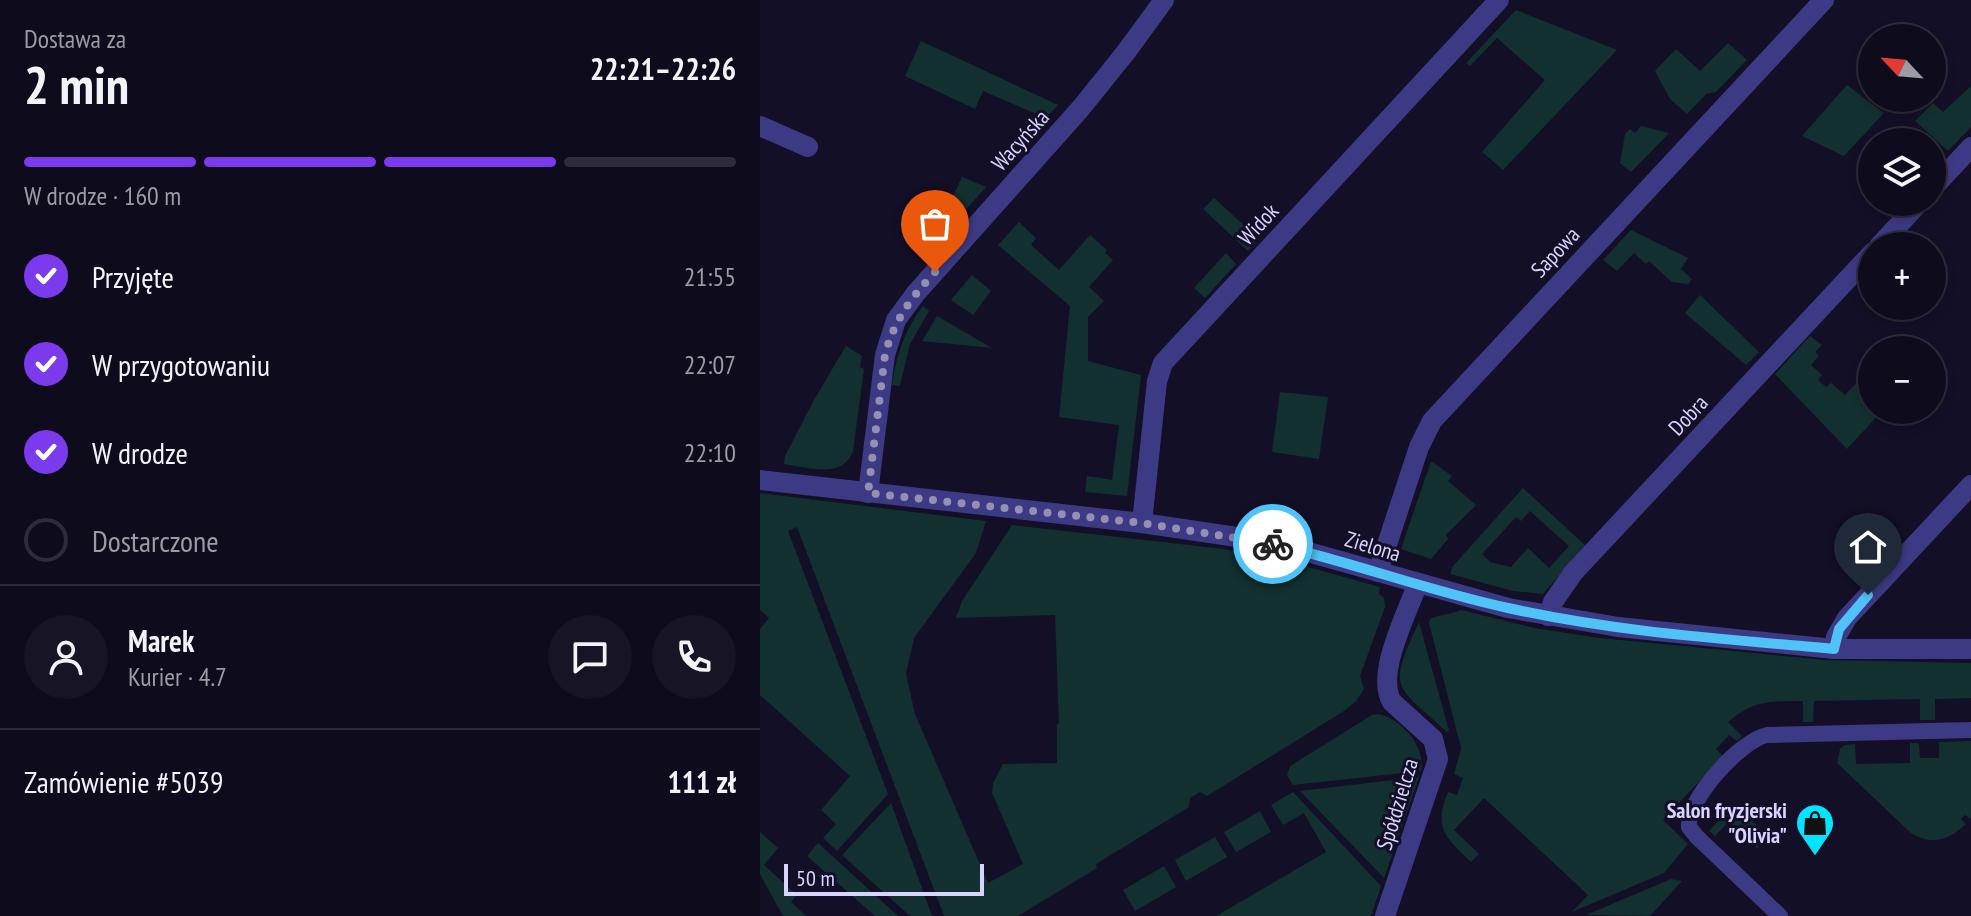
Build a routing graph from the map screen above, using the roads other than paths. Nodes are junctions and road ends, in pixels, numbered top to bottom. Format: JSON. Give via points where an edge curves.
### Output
{"nodes":[{"id":1,"x":1164,"y":0,"type":"edge"},
{"id":2,"x":1499,"y":0,"type":"edge"},
{"id":3,"x":1824,"y":0,"type":"edge"},
{"id":4,"x":760,"y":126,"type":"edge"},
{"id":5,"x":808,"y":147,"type":"dead end"},
{"id":6,"x":1971,"y":147,"type":"edge"},
{"id":7,"x":1946,"y":174,"type":"edge"},
{"id":8,"x":1907,"y":216,"type":"edge"},
{"id":9,"x":1892,"y":232,"type":"edge"},
{"id":10,"x":1858,"y":268,"type":"edge"},
{"id":11,"x":760,"y":480,"type":"edge"},
{"id":12,"x":1971,"y":485,"type":"edge"},
{"id":13,"x":868,"y":493,"type":"junction"},
{"id":14,"x":1142,"y":523,"type":"junction"},
{"id":15,"x":1378,"y":572,"type":"junction"},
{"id":16,"x":1417,"y":585,"type":"junction"},
{"id":17,"x":1548,"y":616,"type":"junction"},
{"id":18,"x":1834,"y":649,"type":"junction"},
{"id":19,"x":1971,"y":649,"type":"edge"},
{"id":20,"x":1971,"y":730,"type":"edge"},
{"id":21,"x":1385,"y":916,"type":"edge"},
{"id":22,"x":1780,"y":916,"type":"edge"}],
"edges":[{"from":1,"to":13,"type":"street","name":"Wacyńska","via":[[1101,85],[896,320],[885,355]]},
{"from":2,"to":14,"type":"street","name":"Widok","via":[[1163,363]]},
{"from":3,"to":15,"type":"street","name":"Sapowa","via":[[1432,421]]},
{"from":4,"to":5,"type":"street"},
{"from":6,"to":7,"type":"street"},
{"from":8,"to":9,"type":"street"},
{"from":10,"to":17,"type":"street","name":"Dobra","via":[[1573,573]]},
{"from":11,"to":13,"type":"street","name":"Zielona"},
{"from":12,"to":18,"type":"street","via":[[1847,618]]},
{"from":13,"to":14,"type":"street","name":"Zielona"},
{"from":14,"to":15,"type":"street","name":"Zielona","via":[[1237,537]]},
{"from":15,"to":16,"type":"street","name":"Zielona"},
{"from":16,"to":17,"type":"street","name":"Zielona"},
{"from":16,"to":21,"type":"street","name":"Spółdzielcza","via":[[1387,670],[1388,695],[1433,739],[1438,759]]},
{"from":17,"to":18,"type":"street","name":"Zielona"},
{"from":18,"to":19,"type":"street","name":"Zielona"},
{"from":20,"to":22,"type":"lane","via":[[1767,735],[1746,745],[1703,790],[1689,827]]}]}
